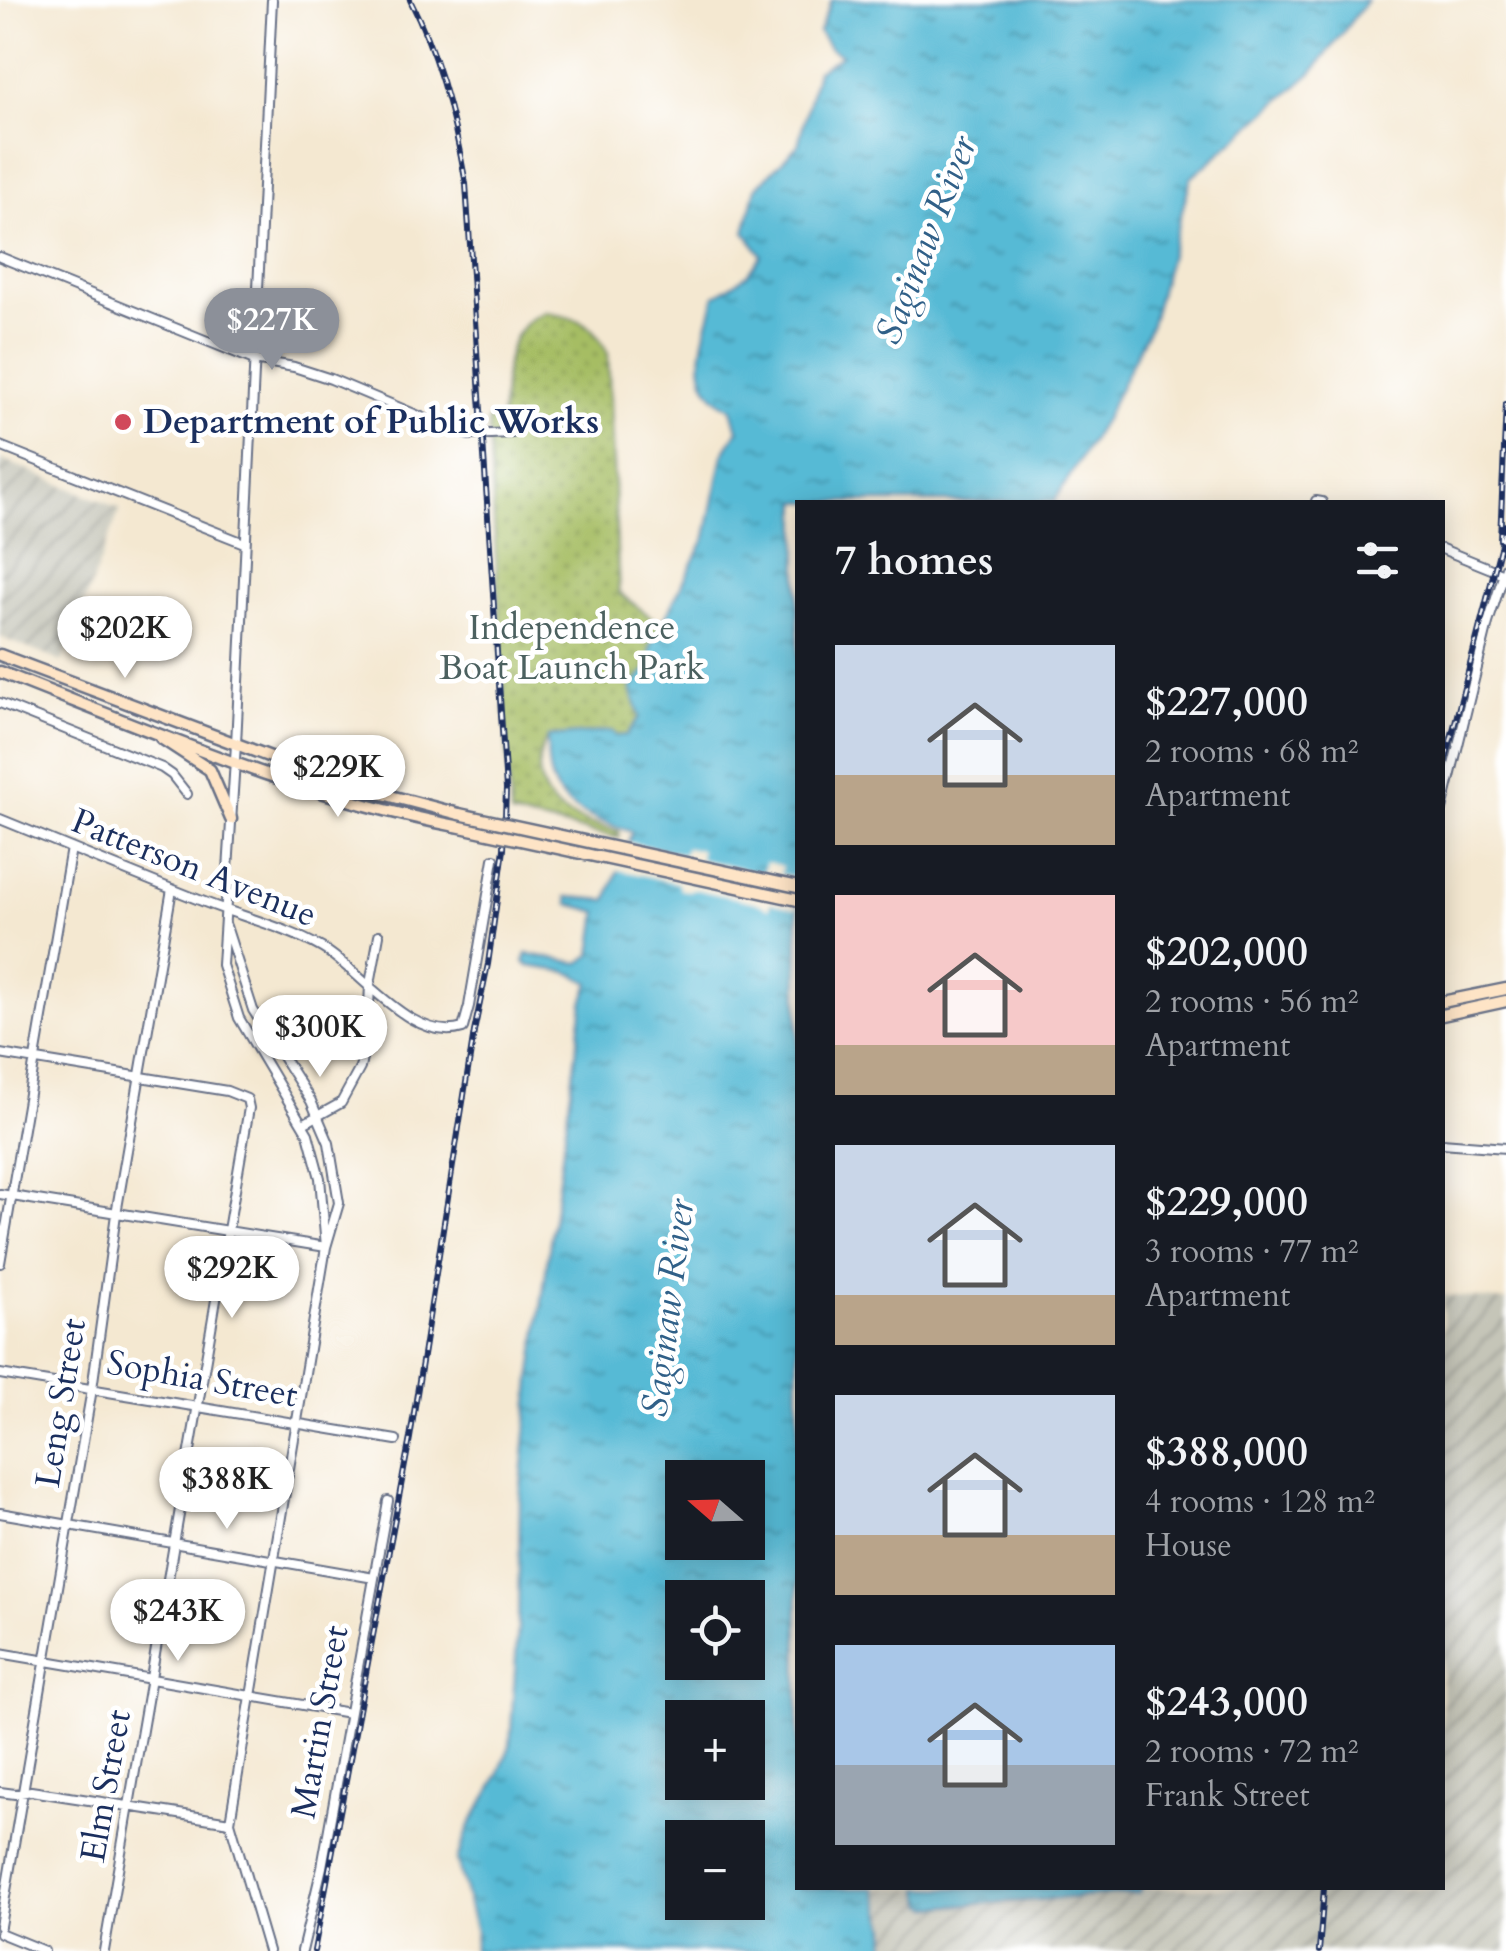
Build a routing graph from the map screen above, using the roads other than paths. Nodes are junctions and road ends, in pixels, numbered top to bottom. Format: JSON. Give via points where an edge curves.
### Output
{"nodes":[{"id":1,"x":272,"y":0,"type":"edge"},
{"id":2,"x":0,"y":257,"type":"edge"},
{"id":3,"x":254,"y":360,"type":"junction"},
{"id":4,"x":512,"y":433,"type":"dead end"},
{"id":5,"x":0,"y":446,"type":"edge"},
{"id":6,"x":244,"y":543,"type":"junction"},
{"id":7,"x":1445,"y":550,"type":"edge"},
{"id":8,"x":1505,"y":572,"type":"edge"},
{"id":9,"x":0,"y":655,"type":"edge"},
{"id":10,"x":0,"y":672,"type":"edge"},
{"id":11,"x":0,"y":703,"type":"edge"},
{"id":12,"x":148,"y":729,"type":"junction"},
{"id":13,"x":236,"y":744,"type":"junction"},
{"id":14,"x":234,"y":762,"type":"junction"},
{"id":15,"x":187,"y":794,"type":"dead end"},
{"id":16,"x":1445,"y":799,"type":"edge"},
{"id":17,"x":0,"y":819,"type":"edge"},
{"id":18,"x":231,"y":819,"type":"junction"},
{"id":19,"x":457,"y":820,"type":"junction"},
{"id":20,"x":71,"y":848,"type":"junction"},
{"id":21,"x":494,"y":858,"type":"dead end"},
{"id":22,"x":795,"y":886,"type":"edge"},
{"id":23,"x":172,"y":889,"type":"junction"},
{"id":24,"x":795,"y":899,"type":"edge"},
{"id":25,"x":226,"y":910,"type":"junction"},
{"id":26,"x":226,"y":923,"type":"junction"},
{"id":27,"x":380,"y":935,"type":"dead end"},
{"id":28,"x":370,"y":984,"type":"junction"},
{"id":29,"x":1506,"y":988,"type":"edge"},
{"id":30,"x":1445,"y":1001,"type":"edge"},
{"id":31,"x":1506,"y":1001,"type":"edge"},
{"id":32,"x":1445,"y":1014,"type":"edge"},
{"id":33,"x":0,"y":1054,"type":"edge"},
{"id":34,"x":35,"y":1060,"type":"junction"},
{"id":35,"x":140,"y":1078,"type":"junction"},
{"id":36,"x":320,"y":1117,"type":"junction"},
{"id":37,"x":303,"y":1124,"type":"junction"},
{"id":38,"x":1445,"y":1143,"type":"edge"},
{"id":39,"x":1506,"y":1148,"type":"edge"},
{"id":40,"x":0,"y":1194,"type":"edge"},
{"id":41,"x":11,"y":1196,"type":"junction"},
{"id":42,"x":116,"y":1214,"type":"junction"},
{"id":43,"x":228,"y":1233,"type":"junction"},
{"id":44,"x":326,"y":1248,"type":"junction"},
{"id":45,"x":0,"y":1263,"type":"edge"},
{"id":46,"x":0,"y":1374,"type":"edge"},
{"id":47,"x":92,"y":1389,"type":"junction"},
{"id":48,"x":198,"y":1408,"type":"junction"},
{"id":49,"x":298,"y":1423,"type":"junction"},
{"id":50,"x":396,"y":1440,"type":"dead end"},
{"id":51,"x":388,"y":1501,"type":"dead end"},
{"id":52,"x":0,"y":1513,"type":"edge"},
{"id":53,"x":70,"y":1525,"type":"junction"},
{"id":54,"x":175,"y":1543,"type":"junction"},
{"id":55,"x":274,"y":1559,"type":"junction"},
{"id":56,"x":374,"y":1578,"type":"junction"},
{"id":57,"x":0,"y":1652,"type":"edge"},
{"id":58,"x":46,"y":1660,"type":"junction"},
{"id":59,"x":153,"y":1679,"type":"junction"},
{"id":60,"x":251,"y":1695,"type":"junction"},
{"id":61,"x":349,"y":1713,"type":"junction"},
{"id":62,"x":0,"y":1792,"type":"edge"},
{"id":63,"x":24,"y":1793,"type":"junction"},
{"id":64,"x":131,"y":1807,"type":"junction"},
{"id":65,"x":230,"y":1822,"type":"junction"},
{"id":66,"x":0,"y":1930,"type":"edge"},
{"id":67,"x":44,"y":1951,"type":"edge"},
{"id":68,"x":104,"y":1951,"type":"edge"},
{"id":69,"x":268,"y":1951,"type":"edge"},
{"id":70,"x":302,"y":1951,"type":"edge"}],
"edges":[{"from":1,"to":3,"type":"street"},
{"from":2,"to":3,"type":"street"},
{"from":3,"to":4,"type":"street","via":[[330,379],[457,432]]},
{"from":3,"to":6,"type":"street"},
{"from":5,"to":6,"type":"street"},
{"from":6,"to":13,"type":"street"},
{"from":7,"to":8,"type":"street"},
{"from":8,"to":16,"type":"street"},
{"from":9,"to":13,"type":"main road"},
{"from":10,"to":12,"type":"main road"},
{"from":11,"to":15,"type":"street","via":[[162,768]]},
{"from":12,"to":14,"type":"main road"},
{"from":12,"to":18,"type":"main road","via":[[207,766]]},
{"from":13,"to":14,"type":"street"},
{"from":13,"to":19,"type":"main road"},
{"from":14,"to":18,"type":"street"},
{"from":14,"to":19,"type":"main road","via":[[350,803]]},
{"from":17,"to":20,"type":"street","name":"Patterson Avenue"},
{"from":18,"to":25,"type":"street"},
{"from":19,"to":22,"type":"main road","bridge":true},
{"from":19,"to":24,"type":"main road","bridge":true},
{"from":20,"to":23,"type":"street","name":"Patterson Avenue"},
{"from":20,"to":34,"type":"street"},
{"from":21,"to":28,"type":"street","name":"Patterson Avenue","via":[[464,1028],[452,1032],[418,1023]]},
{"from":23,"to":25,"type":"street","name":"Patterson Avenue"},
{"from":23,"to":35,"type":"street","name":"Leng Street"},
{"from":25,"to":26,"type":"street"},
{"from":25,"to":28,"type":"street","name":"Patterson Avenue","via":[[326,950]]},
{"from":26,"to":36,"type":"street","via":[[253,1010]]},
{"from":26,"to":37,"type":"street","via":[[222,964],[233,1004]]},
{"from":27,"to":28,"type":"street"},
{"from":28,"to":36,"type":"street","via":[[360,1068],[342,1103]]},
{"from":29,"to":30,"type":"main road"},
{"from":31,"to":32,"type":"main road"},
{"from":33,"to":34,"type":"street"},
{"from":34,"to":35,"type":"street"},
{"from":34,"to":41,"type":"street"},
{"from":35,"to":42,"type":"street","name":"Leng Street"},
{"from":35,"to":43,"type":"street","name":"Elm Street","via":[[247,1099]]},
{"from":36,"to":37,"type":"street"},
{"from":36,"to":44,"type":"street","via":[[339,1203]]},
{"from":37,"to":44,"type":"street","via":[[320,1178]]},
{"from":38,"to":39,"type":"street"},
{"from":40,"to":41,"type":"street"},
{"from":41,"to":42,"type":"street"},
{"from":41,"to":45,"type":"street"},
{"from":42,"to":43,"type":"street"},
{"from":42,"to":47,"type":"street","name":"Leng Street"},
{"from":43,"to":44,"type":"street"},
{"from":43,"to":48,"type":"street","name":"Elm Street"},
{"from":44,"to":49,"type":"street"},
{"from":46,"to":47,"type":"street","name":"Sophia Street"},
{"from":47,"to":48,"type":"street","name":"Sophia Street"},
{"from":47,"to":53,"type":"street","name":"Leng Street"},
{"from":48,"to":49,"type":"street","name":"Sophia Street"},
{"from":48,"to":54,"type":"street","name":"Elm Street"},
{"from":49,"to":50,"type":"street","name":"Sophia Street"},
{"from":49,"to":55,"type":"street"},
{"from":51,"to":56,"type":"street","name":"Martin Street"},
{"from":52,"to":53,"type":"street"},
{"from":53,"to":54,"type":"street"},
{"from":53,"to":58,"type":"street","name":"Leng Street"},
{"from":54,"to":55,"type":"street"},
{"from":54,"to":59,"type":"street","name":"Elm Street"},
{"from":55,"to":56,"type":"street"},
{"from":55,"to":60,"type":"street"},
{"from":56,"to":61,"type":"street","name":"Martin Street"},
{"from":57,"to":58,"type":"street"},
{"from":58,"to":59,"type":"street"},
{"from":58,"to":63,"type":"street","name":"Leng Street"},
{"from":59,"to":60,"type":"street"},
{"from":59,"to":64,"type":"street","name":"Elm Street"},
{"from":60,"to":61,"type":"street"},
{"from":60,"to":65,"type":"street"},
{"from":61,"to":70,"type":"street","name":"Martin Street"},
{"from":62,"to":63,"type":"street"},
{"from":63,"to":64,"type":"street"},
{"from":63,"to":66,"type":"street","name":"Leng Street"},
{"from":64,"to":65,"type":"street"},
{"from":64,"to":68,"type":"street","name":"Elm Street"},
{"from":65,"to":69,"type":"street"},
{"from":66,"to":67,"type":"street"}]}
